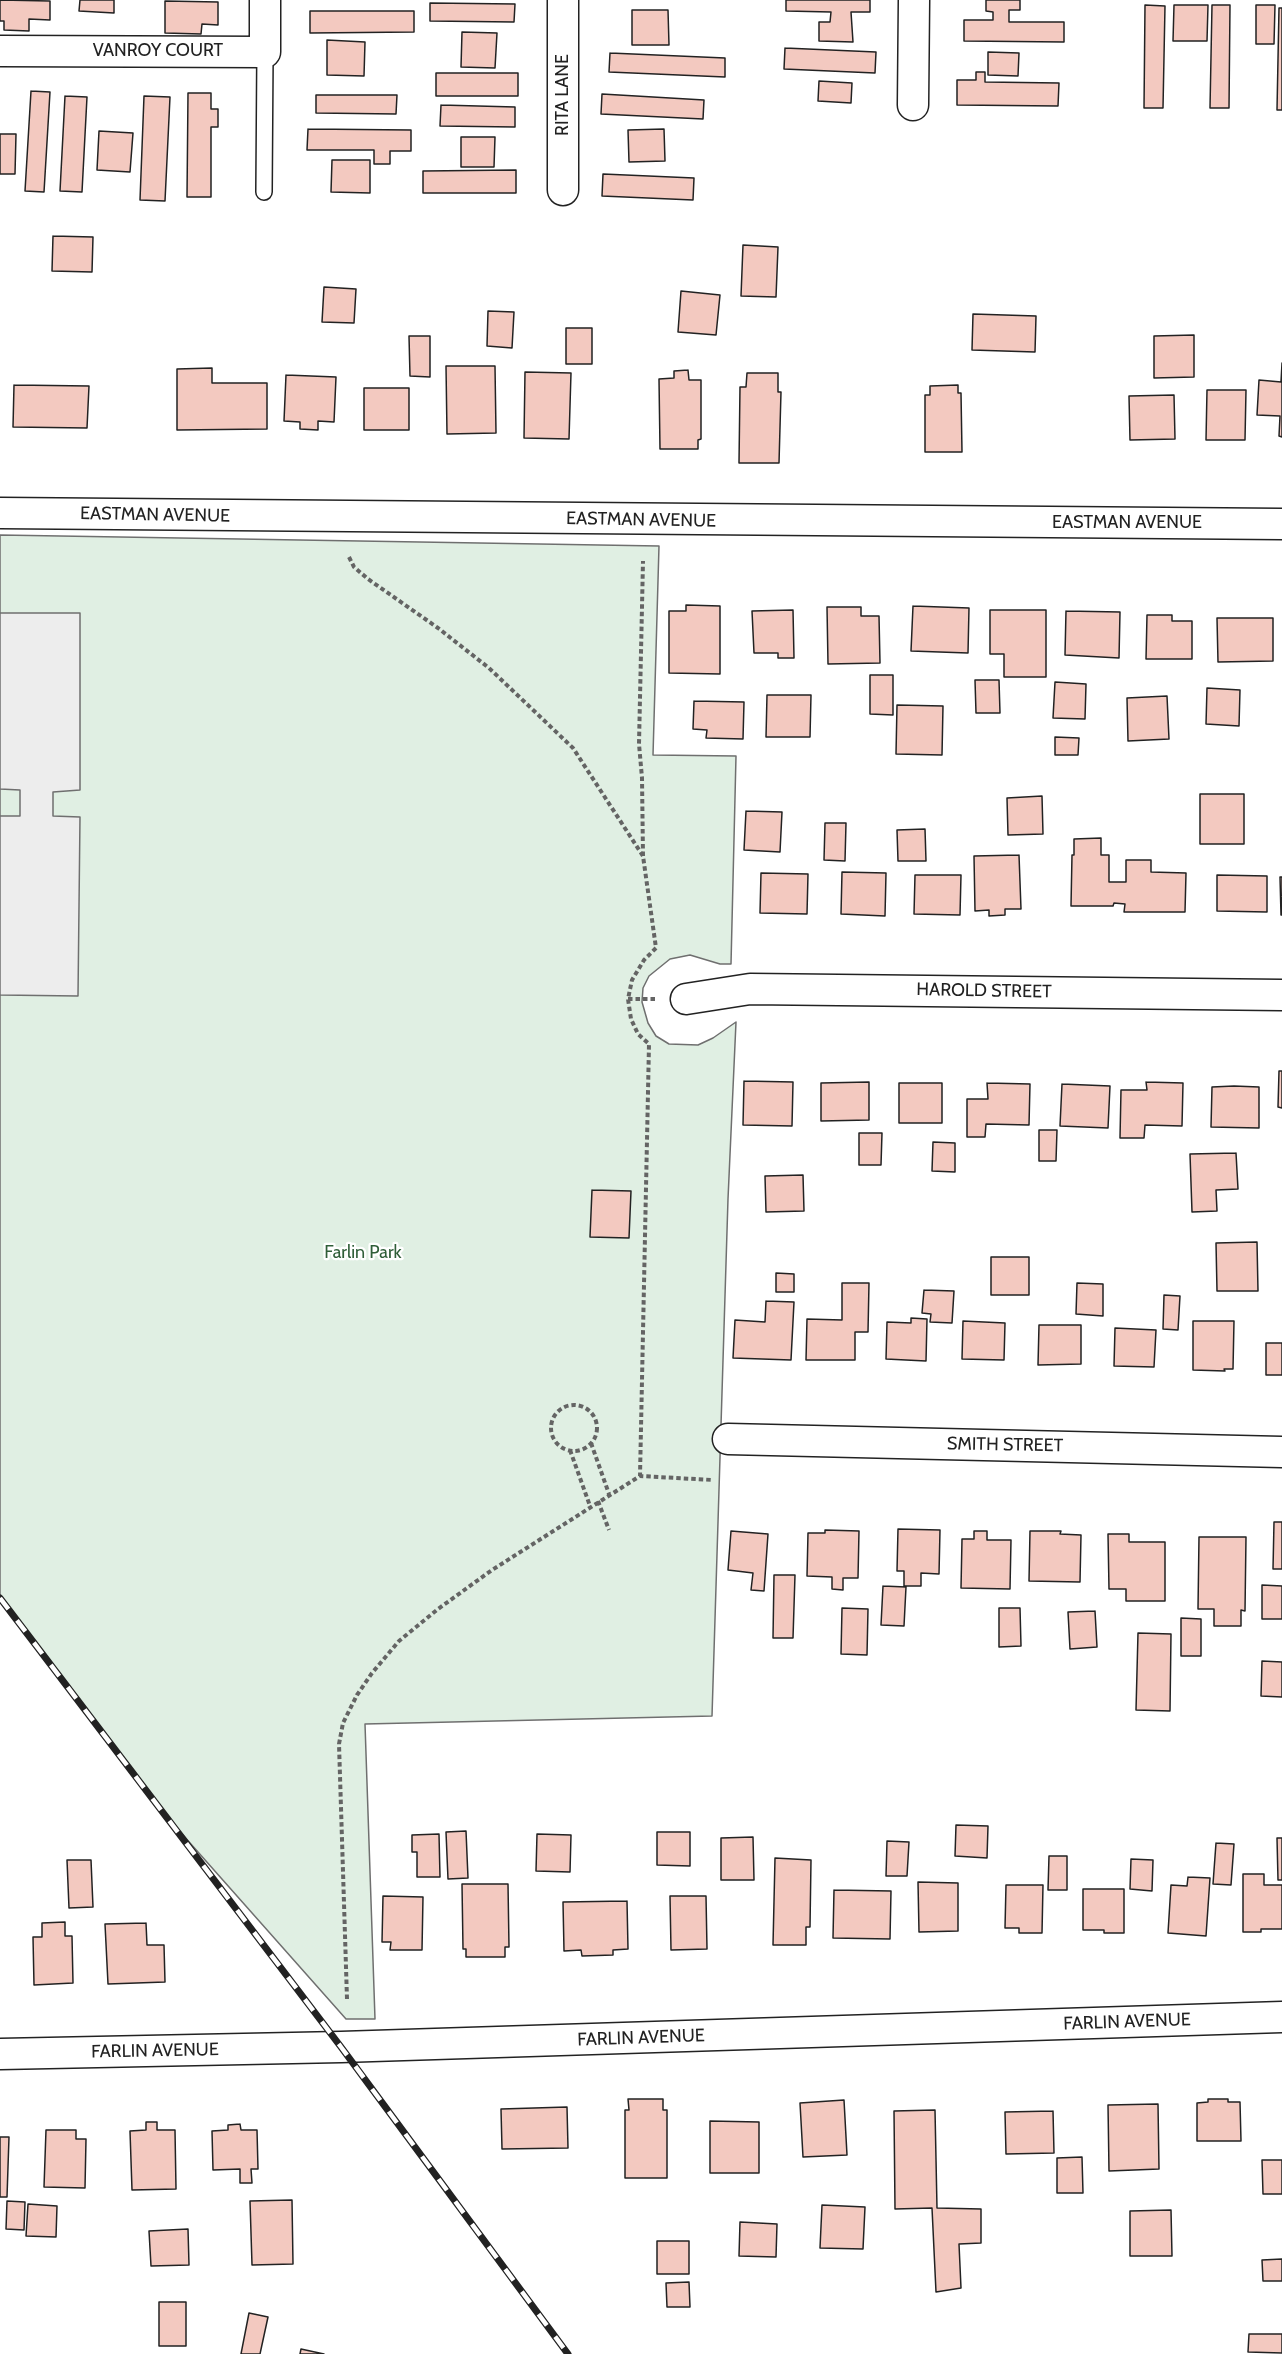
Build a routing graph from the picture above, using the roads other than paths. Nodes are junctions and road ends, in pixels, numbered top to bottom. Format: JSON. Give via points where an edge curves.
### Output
{"nodes":[{"id":1,"x":265,"y":0,"type":"edge"},
{"id":2,"x":563,"y":0,"type":"edge"},
{"id":3,"x":914,"y":0,"type":"edge"},
{"id":4,"x":0,"y":51,"type":"edge"},
{"id":5,"x":265,"y":52,"type":"junction"},
{"id":6,"x":913,"y":105,"type":"dead end"},
{"id":7,"x":563,"y":190,"type":"dead end"},
{"id":8,"x":264,"y":192,"type":"dead end"},
{"id":9,"x":0,"y":513,"type":"edge"},
{"id":10,"x":1282,"y":524,"type":"edge"},
{"id":11,"x":1282,"y":995,"type":"edge"},
{"id":12,"x":686,"y":999,"type":"dead end"},
{"id":13,"x":728,"y":1439,"type":"dead end"},
{"id":14,"x":1282,"y":1452,"type":"edge"},
{"id":15,"x":1282,"y":2017,"type":"edge"},
{"id":16,"x":0,"y":2054,"type":"edge"}],
"edges":[{"from":1,"to":5,"type":"street"},
{"from":2,"to":7,"type":"street","name":"RITA LANE"},
{"from":3,"to":6,"type":"street"},
{"from":4,"to":5,"type":"street","name":"VANROY COURT"},
{"from":5,"to":8,"type":"lane"},
{"from":9,"to":10,"type":"street","name":"EASTMAN AVENUE"},
{"from":11,"to":12,"type":"street","name":"HAROLD STREET","via":[[750,988]]},
{"from":13,"to":14,"type":"street","name":"SMITH STREET"},
{"from":15,"to":16,"type":"street","name":"FARLIN AVENUE","via":[[341,2048]]}]}
